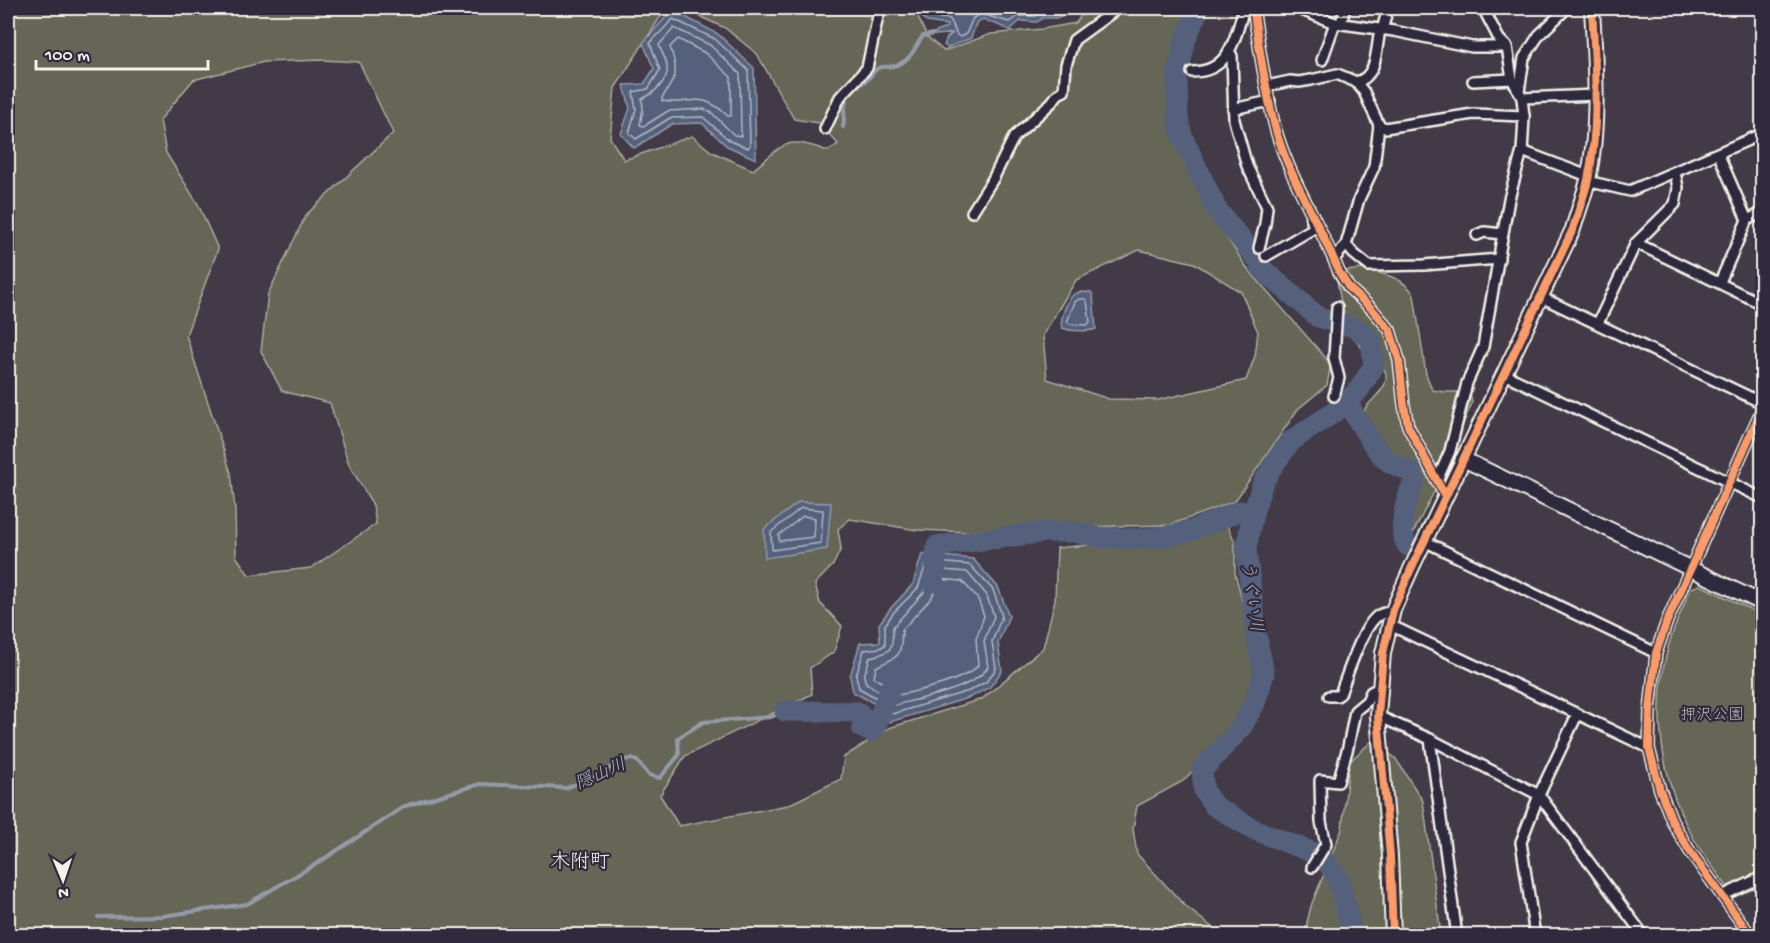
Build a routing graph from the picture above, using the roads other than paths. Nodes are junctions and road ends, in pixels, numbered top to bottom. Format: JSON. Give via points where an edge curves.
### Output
{"nodes":[{"id":1,"x":890,"y":8,"type":"edge"},
{"id":2,"x":1118,"y":8,"type":"edge"},
{"id":3,"x":1244,"y":8,"type":"edge"},
{"id":4,"x":1253,"y":8,"type":"edge"},
{"id":5,"x":1296,"y":8,"type":"edge"},
{"id":6,"x":1345,"y":8,"type":"edge"},
{"id":7,"x":1388,"y":8,"type":"edge"},
{"id":8,"x":1483,"y":8,"type":"edge"},
{"id":9,"x":1567,"y":8,"type":"edge"},
{"id":10,"x":1592,"y":8,"type":"edge"},
{"id":11,"x":1338,"y":23,"type":"junction"},
{"id":12,"x":1381,"y":30,"type":"junction"},
{"id":13,"x":1507,"y":47,"type":"junction"},
{"id":14,"x":1229,"y":51,"type":"junction"},
{"id":15,"x":1322,"y":60,"type":"dead end"},
{"id":16,"x":1192,"y":72,"type":"dead end"},
{"id":17,"x":1512,"y":79,"type":"junction"},
{"id":18,"x":1473,"y":81,"type":"dead end"},
{"id":19,"x":1356,"y":82,"type":"junction"},
{"id":20,"x":1267,"y":86,"type":"junction"},
{"id":21,"x":1520,"y":95,"type":"junction"},
{"id":22,"x":1596,"y":95,"type":"junction"},
{"id":23,"x":1270,"y":101,"type":"junction"},
{"id":24,"x":1233,"y":109,"type":"junction"},
{"id":25,"x":1524,"y":116,"type":"junction"},
{"id":26,"x":1379,"y":125,"type":"junction"},
{"id":27,"x":825,"y":129,"type":"dead end"},
{"id":28,"x":1762,"y":134,"type":"edge"},
{"id":29,"x":1522,"y":151,"type":"junction"},
{"id":30,"x":1718,"y":153,"type":"junction"},
{"id":31,"x":1675,"y":172,"type":"junction"},
{"id":32,"x":1588,"y":178,"type":"junction"},
{"id":33,"x":972,"y":212,"type":"dead end"},
{"id":34,"x":1762,"y":213,"type":"edge"},
{"id":35,"x":1314,"y":215,"type":"junction"},
{"id":36,"x":1747,"y":220,"type":"junction"},
{"id":37,"x":1503,"y":234,"type":"junction"},
{"id":38,"x":1477,"y":236,"type":"dead end"},
{"id":39,"x":1636,"y":243,"type":"junction"},
{"id":40,"x":1346,"y":245,"type":"junction"},
{"id":41,"x":1259,"y":248,"type":"dead end"},
{"id":42,"x":1266,"y":256,"type":"dead end"},
{"id":43,"x":1334,"y":259,"type":"junction"},
{"id":44,"x":1499,"y":259,"type":"junction"},
{"id":45,"x":1720,"y":282,"type":"junction"},
{"id":46,"x":1541,"y":297,"type":"junction"},
{"id":47,"x":1762,"y":304,"type":"edge"},
{"id":48,"x":1337,"y":307,"type":"dead end"},
{"id":49,"x":1598,"y":323,"type":"junction"},
{"id":50,"x":1504,"y":374,"type":"junction"},
{"id":51,"x":1334,"y":396,"type":"dead end"},
{"id":52,"x":1762,"y":403,"type":"edge"},
{"id":53,"x":1762,"y":409,"type":"edge"},
{"id":54,"x":1463,"y":459,"type":"junction"},
{"id":55,"x":1437,"y":481,"type":"junction"},
{"id":56,"x":1730,"y":482,"type":"junction"},
{"id":57,"x":1445,"y":496,"type":"junction"},
{"id":58,"x":1762,"y":498,"type":"edge"},
{"id":59,"x":1424,"y":541,"type":"junction"},
{"id":60,"x":1689,"y":568,"type":"junction"},
{"id":61,"x":1762,"y":603,"type":"edge"},
{"id":62,"x":1393,"y":610,"type":"junction"},
{"id":63,"x":1390,"y":625,"type":"junction"},
{"id":64,"x":1656,"y":653,"type":"junction"},
{"id":65,"x":1379,"y":688,"type":"junction"},
{"id":66,"x":1329,"y":696,"type":"dead end"},
{"id":67,"x":1577,"y":715,"type":"junction"},
{"id":68,"x":1378,"y":716,"type":"junction"},
{"id":69,"x":1430,"y":739,"type":"junction"},
{"id":70,"x":1649,"y":748,"type":"junction"},
{"id":71,"x":1539,"y":795,"type":"junction"},
{"id":72,"x":1312,"y":867,"type":"dead end"},
{"id":73,"x":1762,"y":877,"type":"edge"},
{"id":74,"x":1722,"y":896,"type":"junction"},
{"id":75,"x":1393,"y":936,"type":"edge"},
{"id":76,"x":1458,"y":936,"type":"edge"},
{"id":77,"x":1534,"y":936,"type":"edge"},
{"id":78,"x":1644,"y":936,"type":"edge"},
{"id":79,"x":1751,"y":936,"type":"edge"}],
"edges":[{"from":1,"to":27,"type":"street","via":[[878,16],[867,68],[840,97]]},
{"from":2,"to":33,"type":"street","via":[[1074,40],[1066,65],[1064,91],[1014,137]]},
{"from":3,"to":14,"type":"street"},
{"from":4,"to":20,"type":"street"},
{"from":5,"to":11,"type":"street"},
{"from":6,"to":11,"type":"street"},
{"from":7,"to":12,"type":"street"},
{"from":8,"to":13,"type":"street"},
{"from":9,"to":21,"type":"street","via":[[1539,35],[1524,57]]},
{"from":10,"to":22,"type":"street"},
{"from":11,"to":12,"type":"street"},
{"from":11,"to":15,"type":"street"},
{"from":12,"to":13,"type":"street","via":[[1472,47]]},
{"from":12,"to":19,"type":"street","via":[[1374,64]]},
{"from":13,"to":17,"type":"street"},
{"from":14,"to":16,"type":"street","via":[[1217,66]]},
{"from":14,"to":24,"type":"street"},
{"from":17,"to":18,"type":"street"},
{"from":17,"to":21,"type":"street"},
{"from":19,"to":20,"type":"street","via":[[1337,74]]},
{"from":19,"to":26,"type":"street"},
{"from":20,"to":23,"type":"street"},
{"from":21,"to":22,"type":"street"},
{"from":21,"to":25,"type":"street"},
{"from":22,"to":32,"type":"street"},
{"from":23,"to":24,"type":"street"},
{"from":23,"to":35,"type":"street","via":[[1285,156]]},
{"from":24,"to":41,"type":"street","via":[[1247,166],[1267,207]]},
{"from":25,"to":26,"type":"street","via":[[1473,114],[1391,128]]},
{"from":25,"to":29,"type":"street"},
{"from":26,"to":40,"type":"street","via":[[1374,167],[1359,199]]},
{"from":28,"to":30,"type":"street"},
{"from":29,"to":32,"type":"street"},
{"from":29,"to":37,"type":"street"},
{"from":30,"to":31,"type":"street"},
{"from":30,"to":36,"type":"street"},
{"from":31,"to":32,"type":"street","via":[[1630,191]]},
{"from":31,"to":39,"type":"street","via":[[1675,204]]},
{"from":32,"to":46,"type":"street","via":[[1573,229]]},
{"from":34,"to":36,"type":"street"},
{"from":35,"to":42,"type":"street","via":[[1314,228]]},
{"from":35,"to":43,"type":"street"},
{"from":36,"to":45,"type":"street"},
{"from":37,"to":38,"type":"street","via":[[1484,232]]},
{"from":37,"to":44,"type":"street"},
{"from":39,"to":45,"type":"street"},
{"from":39,"to":49,"type":"street"},
{"from":40,"to":43,"type":"street"},
{"from":40,"to":44,"type":"street","via":[[1369,266]]},
{"from":43,"to":55,"type":"street","via":[[1349,288],[1390,330],[1399,360],[1408,426]]},
{"from":44,"to":55,"type":"street","via":[[1483,347],[1467,383],[1450,451]]},
{"from":45,"to":47,"type":"street"},
{"from":46,"to":49,"type":"street"},
{"from":46,"to":50,"type":"street"},
{"from":48,"to":51,"type":"street","via":[[1334,358],[1339,378]]},
{"from":49,"to":52,"type":"street"},
{"from":50,"to":54,"type":"street"},
{"from":50,"to":56,"type":"street"},
{"from":53,"to":56,"type":"street"},
{"from":54,"to":57,"type":"street"},
{"from":54,"to":60,"type":"street"},
{"from":55,"to":57,"type":"street"},
{"from":56,"to":58,"type":"street"},
{"from":56,"to":60,"type":"street"},
{"from":57,"to":59,"type":"street"},
{"from":59,"to":62,"type":"street"},
{"from":59,"to":64,"type":"street"},
{"from":60,"to":61,"type":"street"},
{"from":60,"to":64,"type":"street"},
{"from":62,"to":63,"type":"street"},
{"from":62,"to":66,"type":"street","via":[[1378,615],[1370,624],[1340,694]]},
{"from":63,"to":65,"type":"street"},
{"from":63,"to":67,"type":"street"},
{"from":64,"to":70,"type":"street"},
{"from":65,"to":68,"type":"street"},
{"from":65,"to":72,"type":"street","via":[[1355,711],[1338,782],[1320,780],[1326,844]]},
{"from":67,"to":70,"type":"street"},
{"from":67,"to":71,"type":"street"},
{"from":68,"to":69,"type":"street"},
{"from":68,"to":75,"type":"street"},
{"from":69,"to":71,"type":"street"},
{"from":69,"to":76,"type":"street"},
{"from":70,"to":74,"type":"street","via":[[1673,823]]},
{"from":71,"to":77,"type":"street","via":[[1521,842]]},
{"from":71,"to":78,"type":"street"},
{"from":73,"to":74,"type":"street"},
{"from":74,"to":79,"type":"street"}]}
